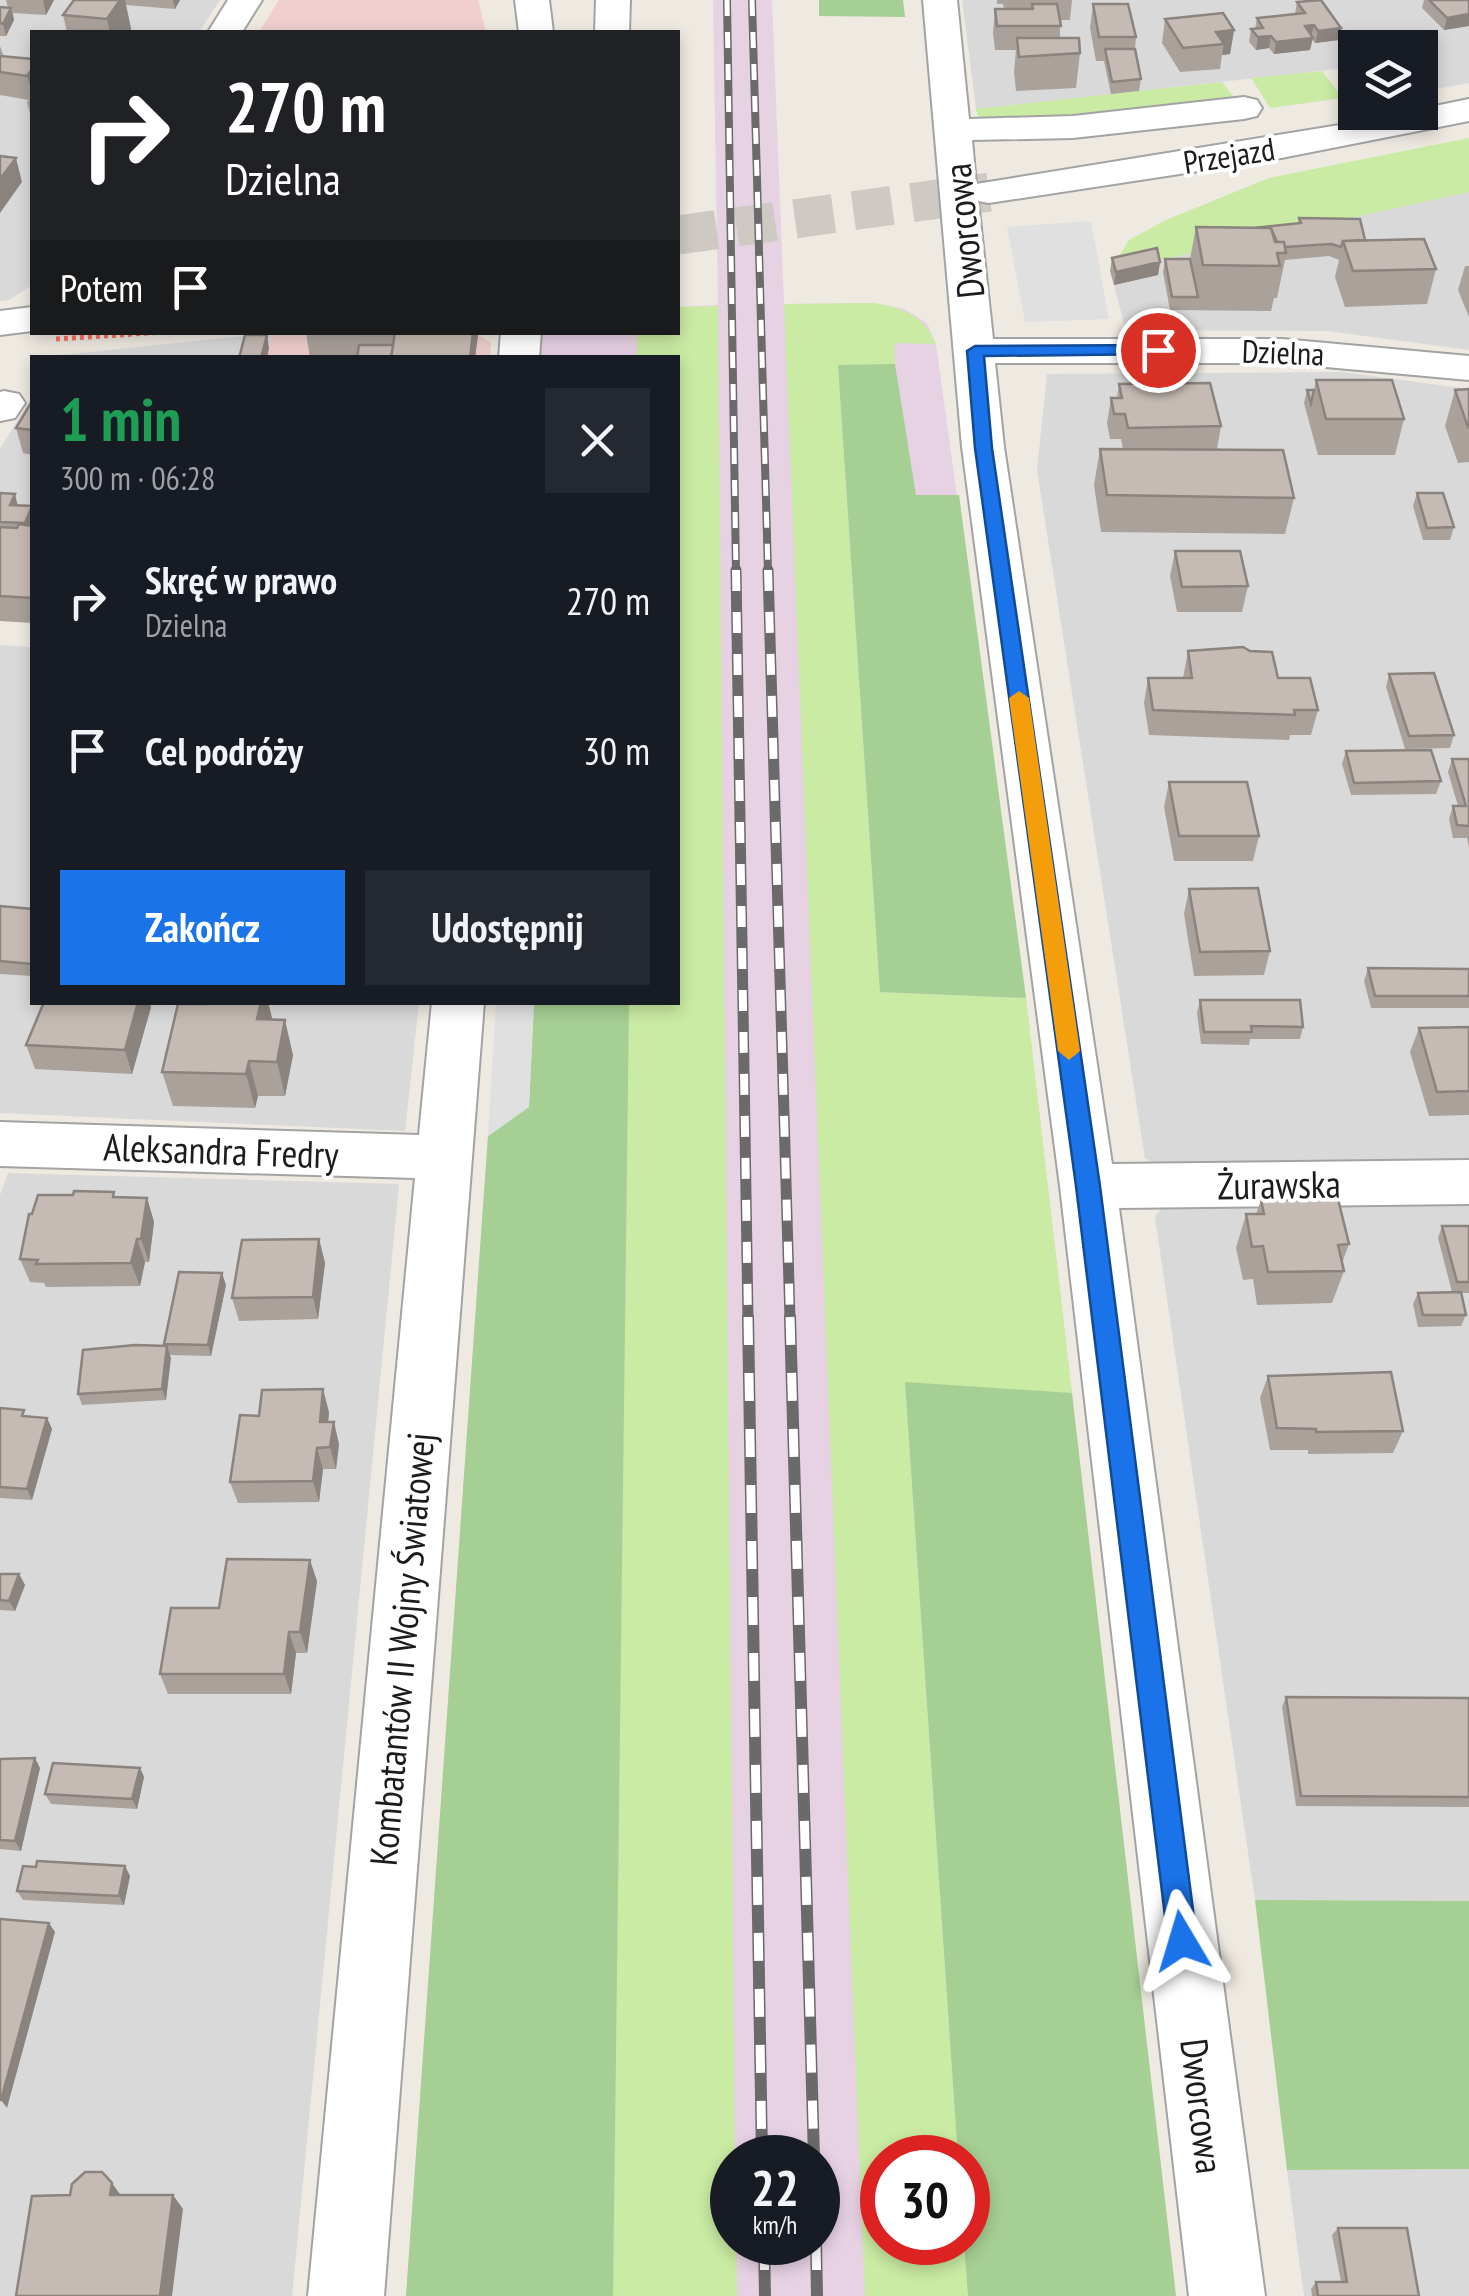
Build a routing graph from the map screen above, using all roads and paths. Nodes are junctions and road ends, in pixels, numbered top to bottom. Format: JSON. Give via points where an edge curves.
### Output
{"nodes":[{"id":1,"x":245,"y":0,"type":"edge"},
{"id":2,"x":532,"y":0,"type":"edge"},
{"id":3,"x":614,"y":0,"type":"edge"},
{"id":4,"x":940,"y":0,"type":"edge"},
{"id":5,"x":226,"y":30,"type":"edge"},
{"id":6,"x":536,"y":30,"type":"edge"},
{"id":7,"x":612,"y":30,"type":"edge"},
{"id":8,"x":1244,"y":108,"type":"dead end"},
{"id":9,"x":1469,"y":110,"type":"edge"},
{"id":10,"x":952,"y":130,"type":"junction"},
{"id":11,"x":989,"y":192,"type":"tunnel mouth"},
{"id":12,"x":0,"y":323,"type":"edge"},
{"id":13,"x":30,"y":327,"type":"edge"},
{"id":14,"x":975,"y":351,"type":"junction"},
{"id":15,"x":1469,"y":368,"type":"edge"},
{"id":16,"x":458,"y":1005,"type":"edge"},
{"id":17,"x":0,"y":1144,"type":"edge"},
{"id":18,"x":443,"y":1157,"type":"junction"},
{"id":19,"x":1469,"y":1182,"type":"edge"},
{"id":20,"x":1088,"y":1186,"type":"junction"},
{"id":21,"x":346,"y":2296,"type":"edge"},
{"id":22,"x":1227,"y":2296,"type":"edge"}],
"edges":[{"from":1,"to":5,"type":"street"},
{"from":2,"to":6,"type":"street"},
{"from":3,"to":7,"type":"street"},
{"from":4,"to":10,"type":"street","name":"Dworcowa"},
{"from":8,"to":10,"type":"street","via":[[1073,128]]},
{"from":9,"to":11,"type":"street","name":"Przejazd","via":[[1271,149]]},
{"from":10,"to":14,"type":"street","name":"Dworcowa"},
{"from":12,"to":13,"type":"street"},
{"from":14,"to":15,"type":"street","name":"Dzielna","via":[[1312,352]]},
{"from":14,"to":20,"type":"street","name":"Dworcowa"},
{"from":16,"to":18,"type":"street","name":"Kombatantów II Wojny Światowej"},
{"from":17,"to":18,"type":"street","name":"Aleksandra Fredry"},
{"from":18,"to":21,"type":"street","name":"Kombatantów II Wojny Światowej"},
{"from":19,"to":20,"type":"street","name":"Żurawska"},
{"from":20,"to":22,"type":"street","name":"Dworcowa"}]}
